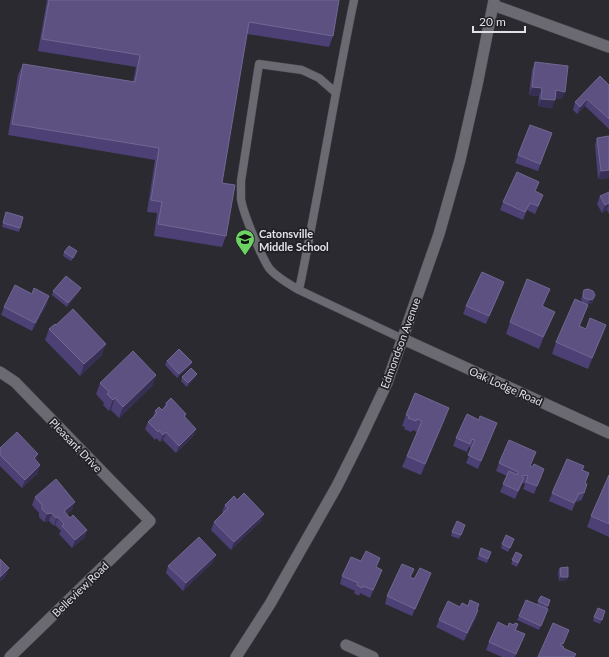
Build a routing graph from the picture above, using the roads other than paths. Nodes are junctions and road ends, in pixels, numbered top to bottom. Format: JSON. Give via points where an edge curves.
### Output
{"nodes":[{"id":1,"x":354,"y":0,"type":"edge"},
{"id":2,"x":493,"y":2,"type":"edge"},
{"id":3,"x":609,"y":46,"type":"edge"},
{"id":4,"x":335,"y":92,"type":"junction"},
{"id":5,"x":298,"y":290,"type":"junction"},
{"id":6,"x":403,"y":339,"type":"junction"},
{"id":7,"x":0,"y":372,"type":"edge"},
{"id":8,"x":609,"y":432,"type":"edge"},
{"id":9,"x":150,"y":521,"type":"joint"},
{"id":10,"x":346,"y":645,"type":"dead end"},
{"id":11,"x":10,"y":657,"type":"edge"},
{"id":12,"x":236,"y":657,"type":"edge"},
{"id":13,"x":373,"y":657,"type":"edge"}],
"edges":[{"from":1,"to":4,"type":"lane"},
{"from":2,"to":3,"type":"street"},
{"from":2,"to":6,"type":"street","name":"Edmondson Avenue","via":[[460,160],[439,234]]},
{"from":4,"to":5,"type":"lane"},
{"from":4,"to":5,"type":"lane","via":[[319,78],[302,70],[259,64],[241,181],[241,200],[257,245],[269,268]]},
{"from":5,"to":6,"type":"lane"},
{"from":6,"to":8,"type":"street","name":"Oak Lodge Road"},
{"from":6,"to":12,"type":"street","name":"Edmondson Avenue","via":[[384,390],[337,486],[270,604]]},
{"from":7,"to":9,"type":"street","name":"Pleasant Drive","via":[[15,382]]},
{"from":9,"to":11,"type":"street","name":"Belleview Road"},
{"from":10,"to":13,"type":"street"}]}
